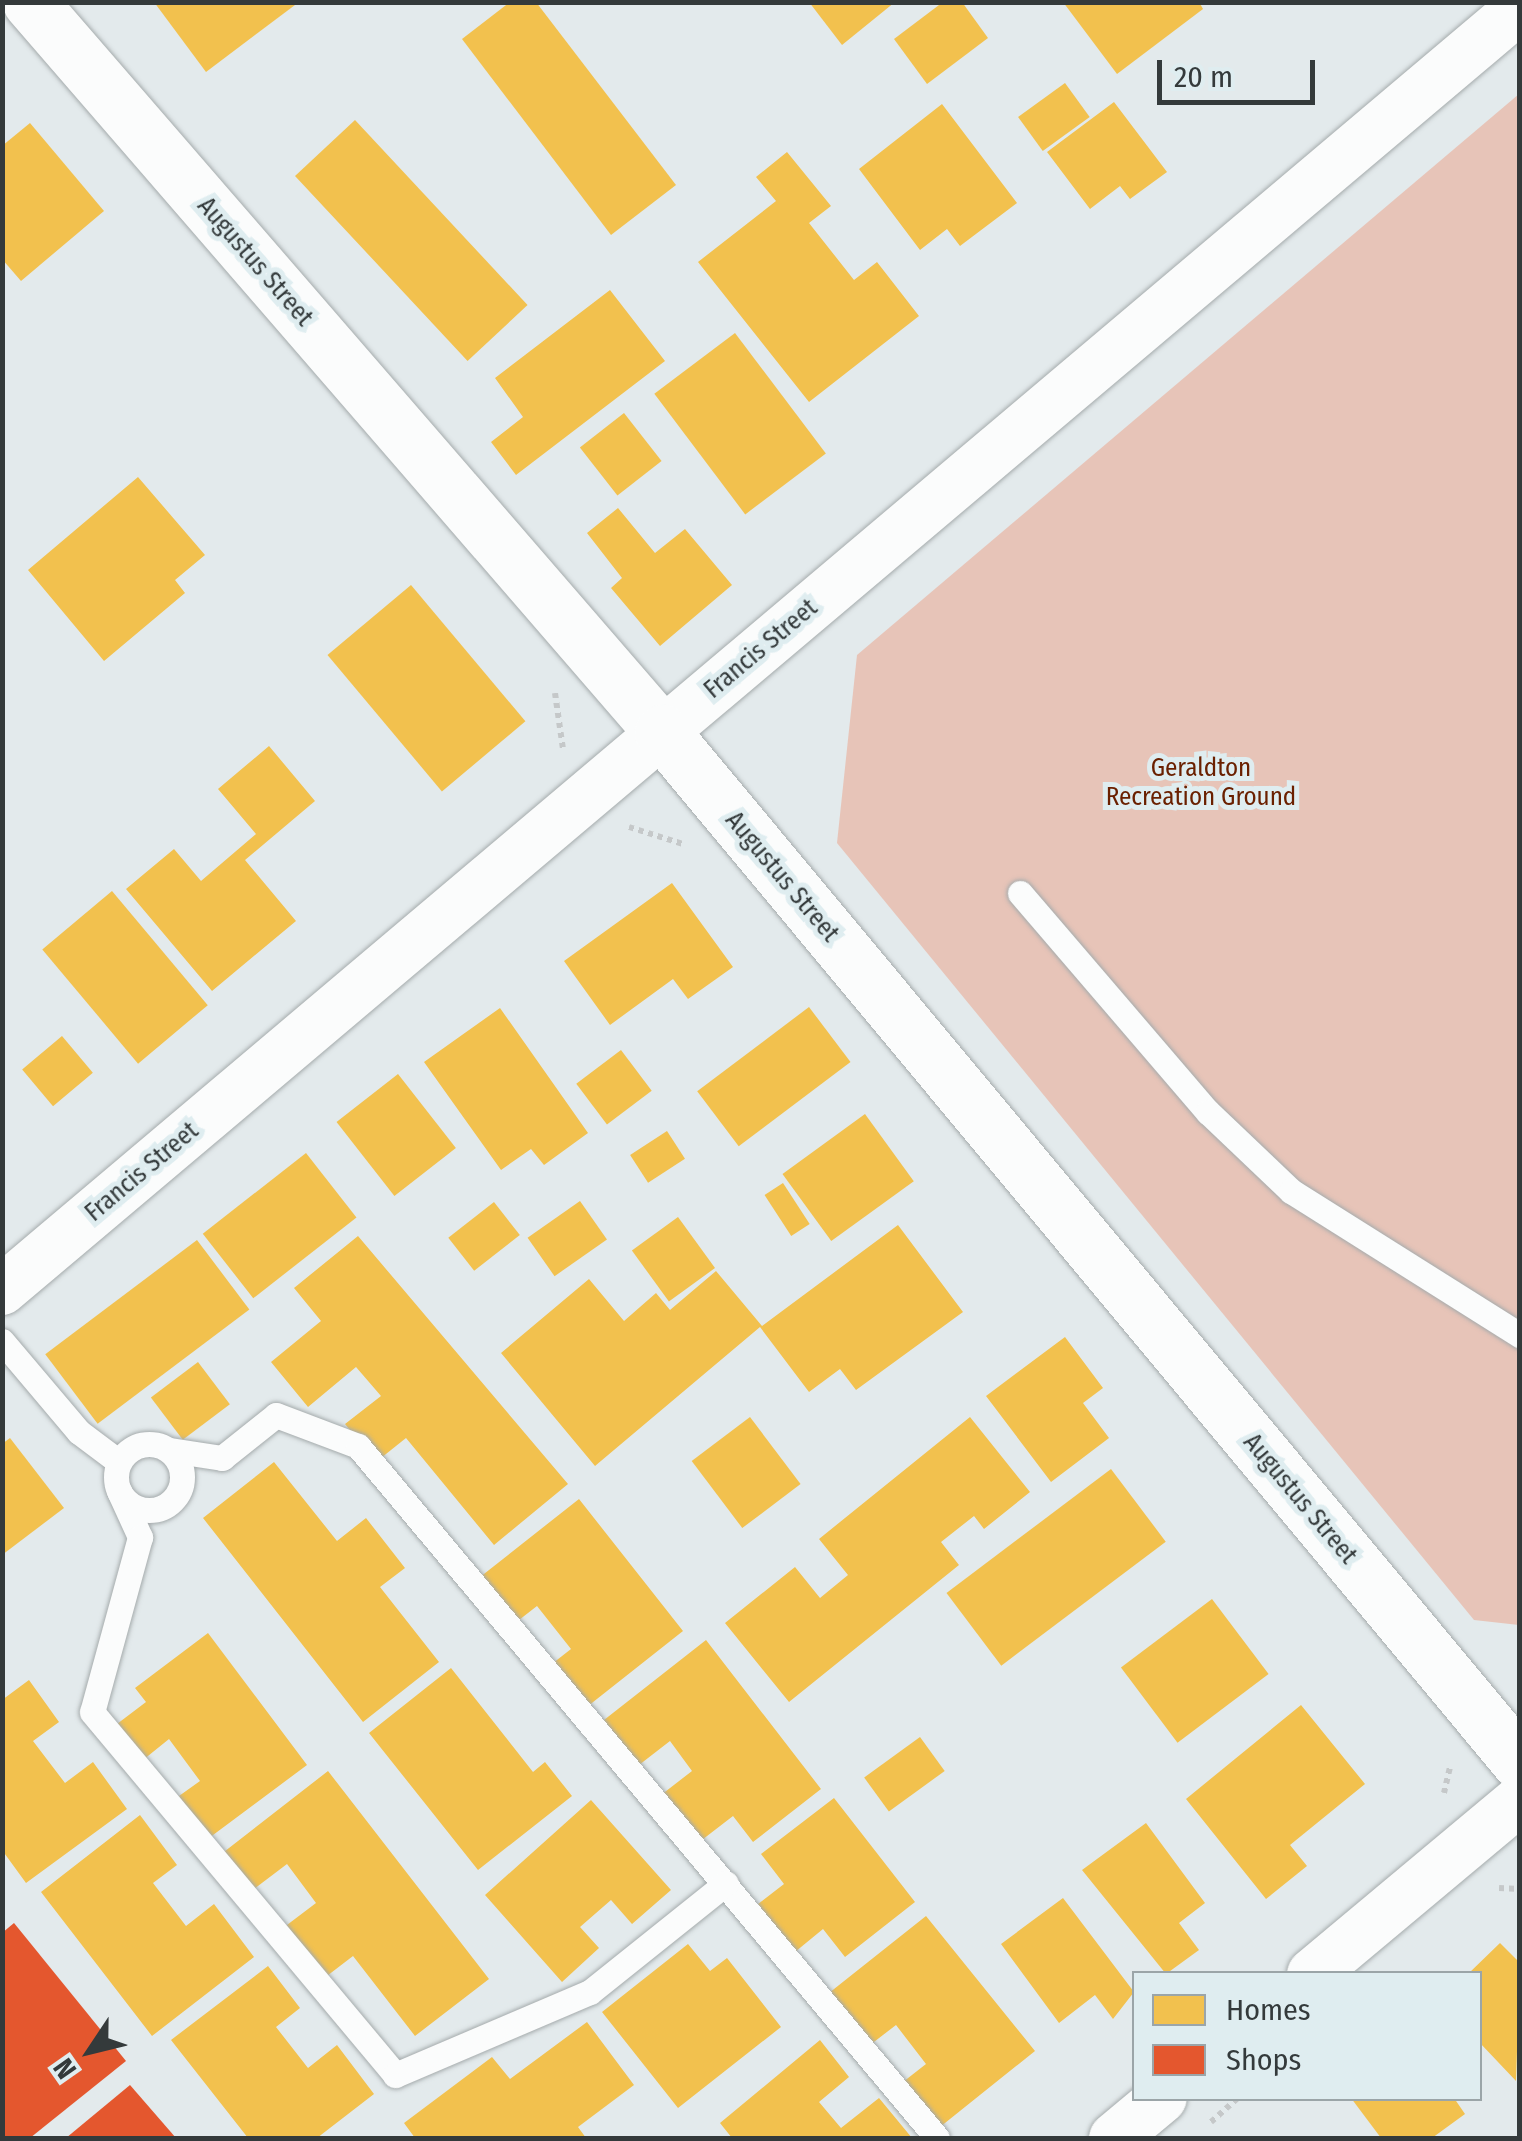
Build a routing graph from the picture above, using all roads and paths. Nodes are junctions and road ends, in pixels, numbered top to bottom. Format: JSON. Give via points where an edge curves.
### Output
{"nodes":[{"id":1,"x":30,"y":2,"type":"edge"},
{"id":2,"x":1520,"y":8,"type":"edge"},
{"id":3,"x":662,"y":732,"type":"junction"},
{"id":4,"x":1020,"y":892,"type":"dead end"},
{"id":5,"x":2,"y":1290,"type":"edge"},
{"id":6,"x":1520,"y":1335,"type":"edge"},
{"id":7,"x":2,"y":1341,"type":"edge"},
{"id":8,"x":170,"y":1450,"type":"junction"},
{"id":9,"x":118,"y":1462,"type":"junction"},
{"id":10,"x":119,"y":1491,"type":"junction"},
{"id":11,"x":1520,"y":1763,"type":"edge"},
{"id":12,"x":1520,"y":1800,"type":"edge"},
{"id":13,"x":726,"y":1883,"type":"junction"},
{"id":14,"x":1316,"y":1971,"type":"edge"},
{"id":15,"x":1158,"y":2101,"type":"edge"},
{"id":16,"x":1234,"y":2101,"type":"edge"},
{"id":17,"x":1202,"y":2128,"type":"dead end"},
{"id":18,"x":937,"y":2138,"type":"edge"},
{"id":19,"x":1114,"y":2138,"type":"edge"}],
"edges":[{"from":1,"to":3,"type":"street","name":"Augustus Street"},
{"from":2,"to":3,"type":"street","name":"Francis Street"},
{"from":3,"to":5,"type":"street","name":"Francis Street"},
{"from":3,"to":11,"type":"street","name":"Augustus Street"},
{"from":4,"to":6,"type":"lane","via":[[1208,1112],[1290,1191]]},
{"from":7,"to":9,"type":"lane","via":[[79,1432]]},
{"from":8,"to":9,"type":"lane","via":[[142,1444]]},
{"from":8,"to":10,"type":"lane","via":[[182,1477],[170,1504],[142,1510]]},
{"from":8,"to":13,"type":"lane","via":[[222,1458],[276,1415],[358,1446]]},
{"from":9,"to":10,"type":"lane"},
{"from":10,"to":13,"type":"lane","via":[[140,1537],[92,1712],[394,2075],[590,1992]]},
{"from":12,"to":14,"type":"street"},
{"from":13,"to":18,"type":"lane"},
{"from":15,"to":19,"type":"street"},
{"from":16,"to":17,"type":"path"}]}
